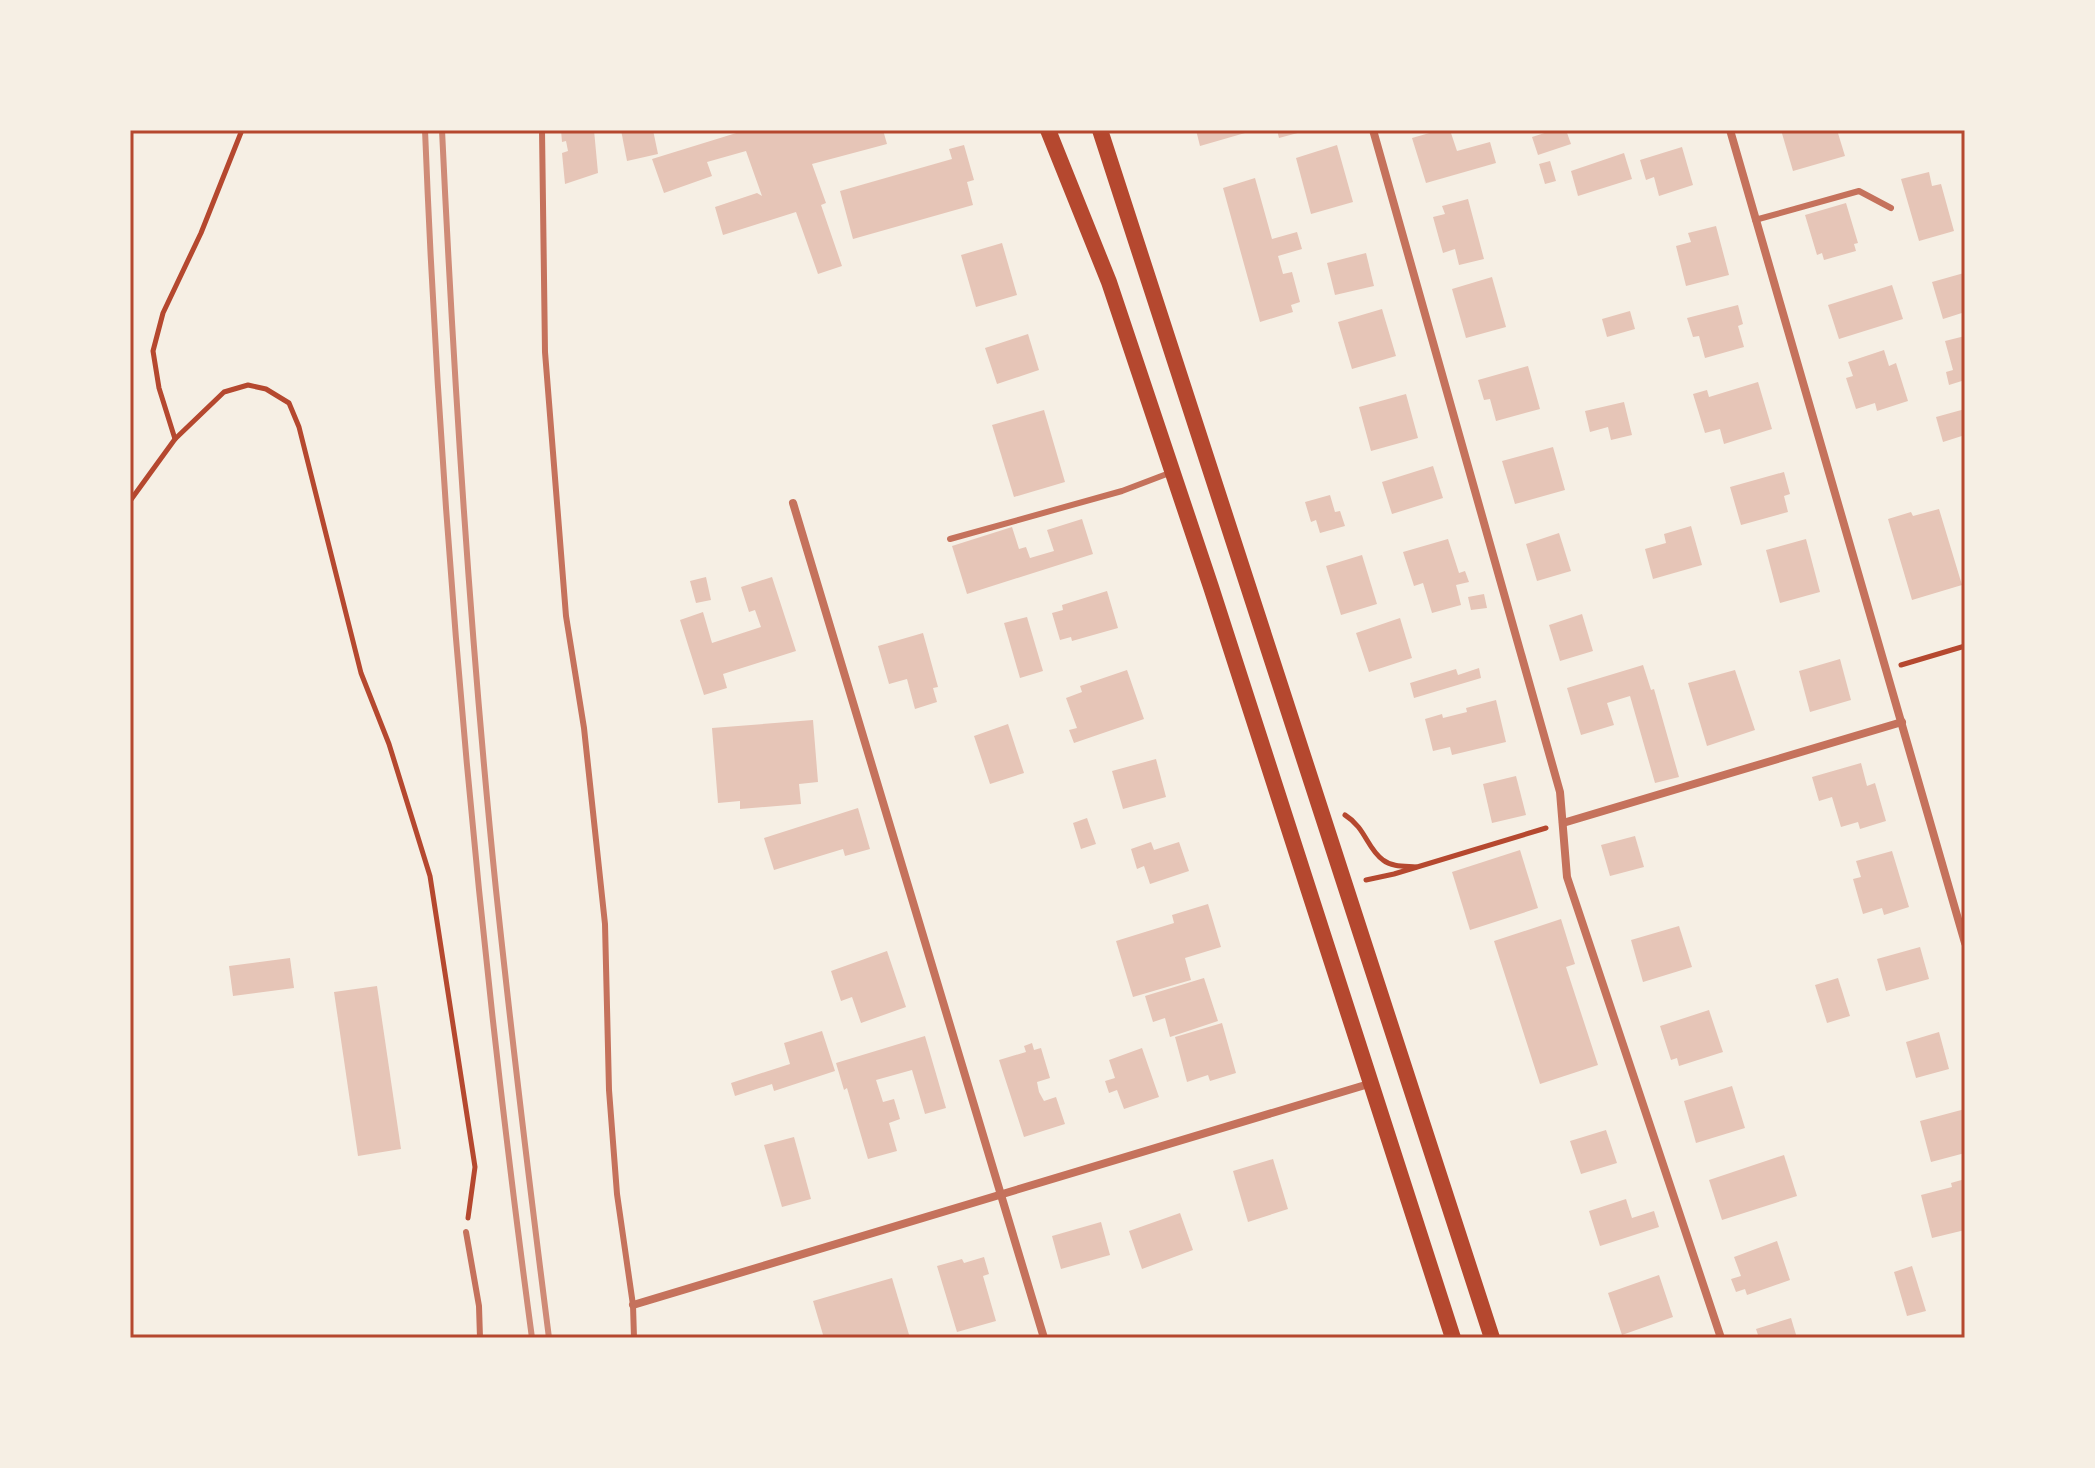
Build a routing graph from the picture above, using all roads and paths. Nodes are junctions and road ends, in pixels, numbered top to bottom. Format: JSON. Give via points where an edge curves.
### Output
{"nodes":[{"id":1,"x":242,"y":130,"type":"edge"},
{"id":2,"x":542,"y":130,"type":"edge"},
{"id":3,"x":1048,"y":130,"type":"edge"},
{"id":4,"x":1100,"y":130,"type":"edge"},
{"id":5,"x":1373,"y":130,"type":"edge"},
{"id":6,"x":1730,"y":130,"type":"edge"},
{"id":7,"x":1891,"y":208,"type":"dead end"},
{"id":8,"x":1754,"y":220,"type":"junction"},
{"id":9,"x":175,"y":439,"type":"junction"},
{"id":10,"x":1172,"y":472,"type":"junction"},
{"id":11,"x":130,"y":501,"type":"edge"},
{"id":12,"x":793,"y":503,"type":"dead end"},
{"id":13,"x":950,"y":539,"type":"dead end"},
{"id":14,"x":1965,"y":646,"type":"edge"},
{"id":15,"x":1887,"y":669,"type":"junction"},
{"id":16,"x":1902,"y":722,"type":"junction"},
{"id":17,"x":1344,"y":814,"type":"dead end"},
{"id":18,"x":1563,"y":823,"type":"junction"},
{"id":19,"x":1418,"y":867,"type":"junction"},
{"id":20,"x":1366,"y":880,"type":"dead end"},
{"id":21,"x":1965,"y":943,"type":"edge"},
{"id":22,"x":1372,"y":1082,"type":"junction"},
{"id":23,"x":1001,"y":1195,"type":"junction"},
{"id":24,"x":466,"y":1232,"type":"joint"},
{"id":25,"x":633,"y":1305,"type":"junction"},
{"id":26,"x":480,"y":1338,"type":"edge"},
{"id":27,"x":634,"y":1338,"type":"edge"},
{"id":28,"x":1044,"y":1338,"type":"edge"},
{"id":29,"x":1453,"y":1338,"type":"edge"},
{"id":30,"x":1492,"y":1338,"type":"edge"},
{"id":31,"x":1721,"y":1338,"type":"edge"}],
"edges":[{"from":1,"to":9,"type":"path","via":[[163,313],[153,351]]},
{"from":2,"to":25,"type":"lane","via":[[548,383],[566,616],[605,924],[610,1105]]},
{"from":3,"to":10,"type":"main road","via":[[1109,282]]},
{"from":4,"to":30,"type":"main road"},
{"from":5,"to":18,"type":"street","via":[[1560,792]]},
{"from":6,"to":8,"type":"street"},
{"from":7,"to":8,"type":"lane","via":[[1859,191]]},
{"from":8,"to":15,"type":"street"},
{"from":9,"to":11,"type":"path"},
{"from":9,"to":24,"type":"path","via":[[224,392],[248,385],[289,403],[299,427],[361,673],[430,876],[475,1167]]},
{"from":10,"to":13,"type":"lane"},
{"from":10,"to":22,"type":"main road"},
{"from":12,"to":23,"type":"street"},
{"from":14,"to":15,"type":"path"},
{"from":15,"to":16,"type":"street"},
{"from":16,"to":18,"type":"street"},
{"from":16,"to":21,"type":"street"},
{"from":17,"to":19,"type":"path","via":[[1358,823],[1384,861]]},
{"from":18,"to":19,"type":"path"},
{"from":18,"to":31,"type":"street","via":[[1567,877]]},
{"from":19,"to":20,"type":"path"},
{"from":22,"to":23,"type":"street"},
{"from":22,"to":29,"type":"main road"},
{"from":23,"to":25,"type":"street"},
{"from":23,"to":28,"type":"street"},
{"from":24,"to":26,"type":"lane"},
{"from":25,"to":27,"type":"lane"}]}
